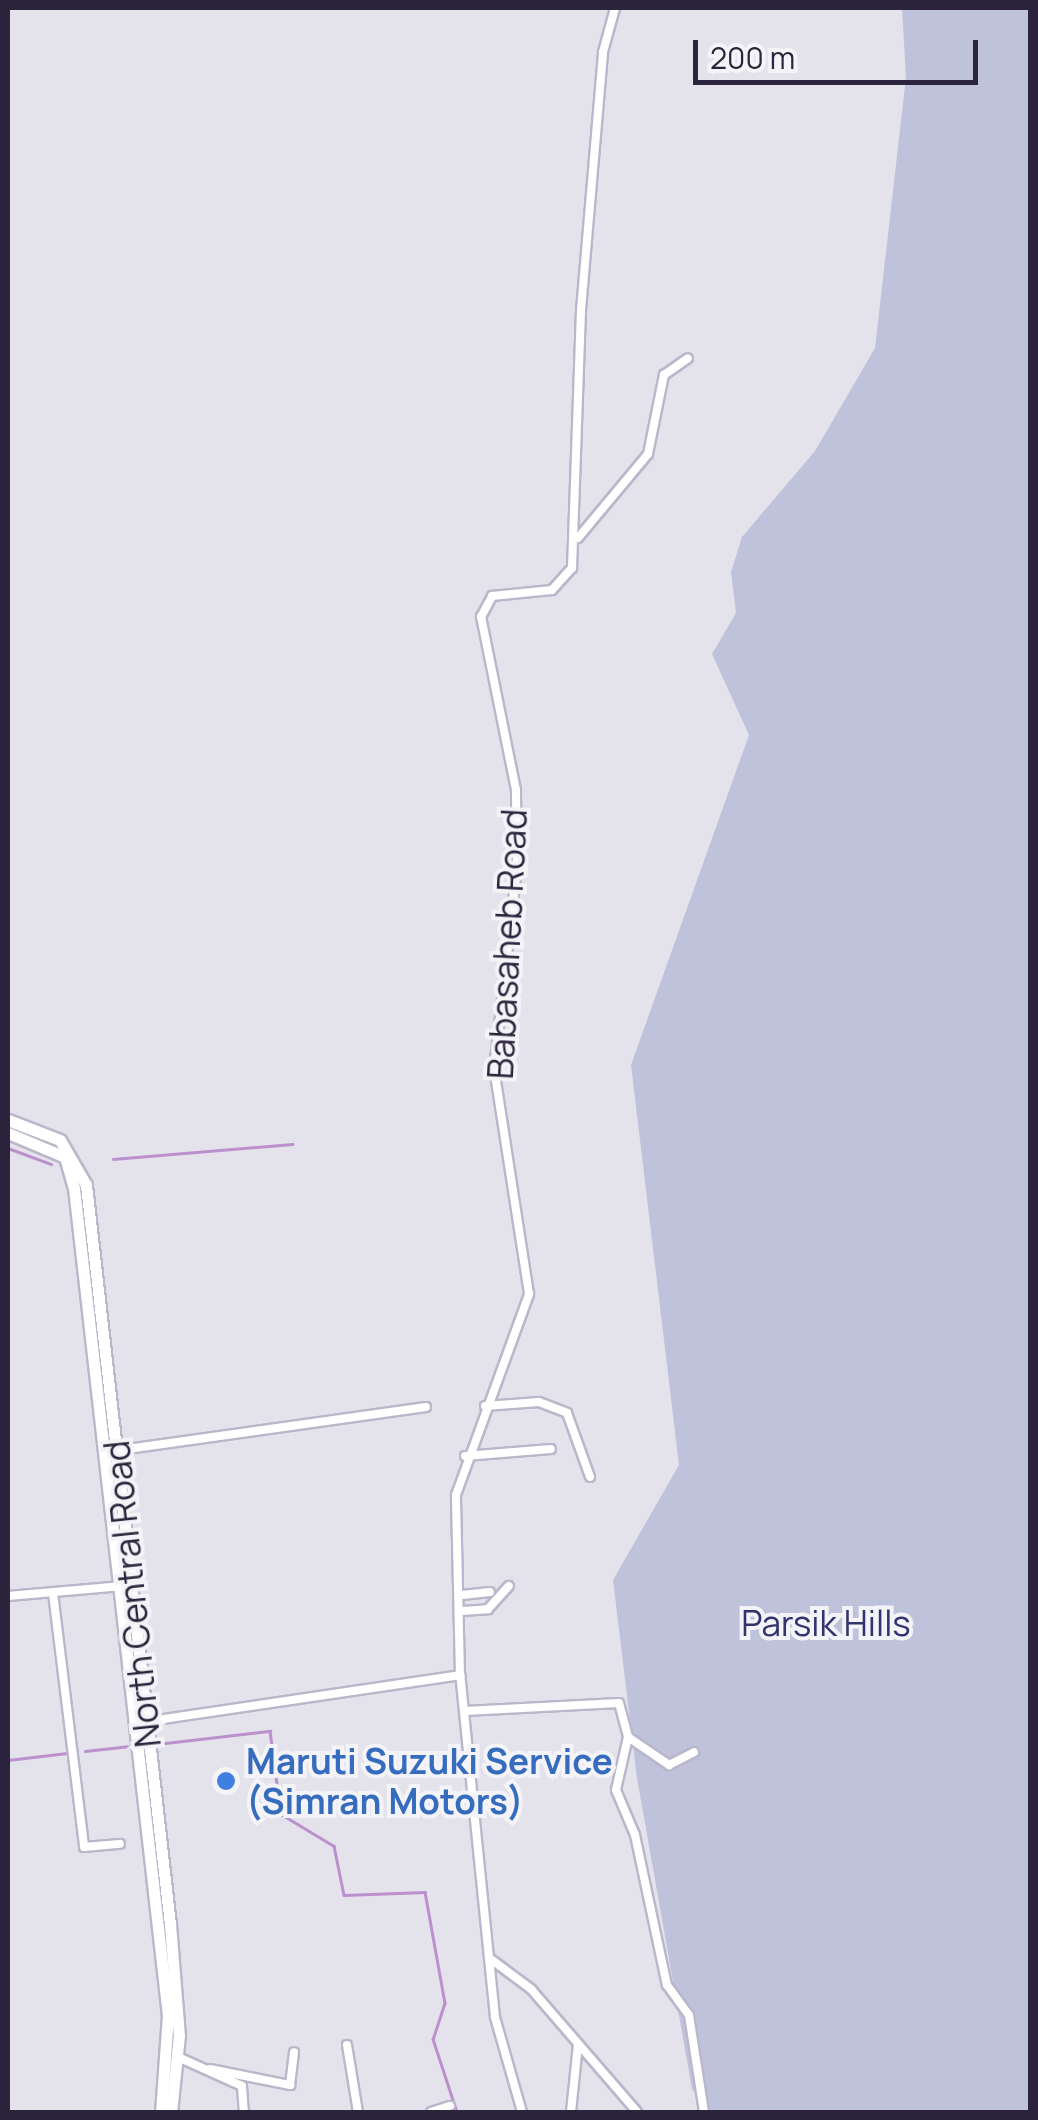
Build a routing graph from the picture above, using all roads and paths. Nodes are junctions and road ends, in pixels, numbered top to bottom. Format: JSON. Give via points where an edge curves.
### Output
{"nodes":[{"id":1,"x":615,"y":8,"type":"edge"},
{"id":2,"x":688,"y":358,"type":"dead end"},
{"id":3,"x":576,"y":540,"type":"junction"},
{"id":4,"x":8,"y":1120,"type":"edge"},
{"id":5,"x":8,"y":1133,"type":"edge"},
{"id":6,"x":69,"y":1154,"type":"junction"},
{"id":7,"x":485,"y":1406,"type":"junction"},
{"id":8,"x":426,"y":1407,"type":"dead end"},
{"id":9,"x":551,"y":1449,"type":"dead end"},
{"id":10,"x":110,"y":1451,"type":"junction"},
{"id":11,"x":466,"y":1456,"type":"junction"},
{"id":12,"x":590,"y":1477,"type":"dead end"},
{"id":13,"x":126,"y":1586,"type":"junction"},
{"id":14,"x":509,"y":1586,"type":"dead end"},
{"id":15,"x":490,"y":1592,"type":"dead end"},
{"id":16,"x":52,"y":1594,"type":"junction"},
{"id":17,"x":462,"y":1595,"type":"junction"},
{"id":18,"x":8,"y":1596,"type":"edge"},
{"id":19,"x":462,"y":1612,"type":"junction"},
{"id":20,"x":460,"y":1674,"type":"junction"},
{"id":21,"x":465,"y":1711,"type":"junction"},
{"id":22,"x":143,"y":1726,"type":"junction"},
{"id":23,"x":628,"y":1737,"type":"junction"},
{"id":24,"x":694,"y":1752,"type":"dead end"},
{"id":25,"x":120,"y":1844,"type":"dead end"},
{"id":26,"x":492,"y":1960,"type":"junction"},
{"id":27,"x":578,"y":2044,"type":"junction"},
{"id":28,"x":347,"y":2045,"type":"dead end"},
{"id":29,"x":294,"y":2052,"type":"dead end"},
{"id":30,"x":178,"y":2057,"type":"junction"},
{"id":31,"x":210,"y":2068,"type":"junction"},
{"id":32,"x":450,"y":2106,"type":"dead end"},
{"id":33,"x":160,"y":2112,"type":"edge"},
{"id":34,"x":171,"y":2112,"type":"edge"},
{"id":35,"x":244,"y":2112,"type":"edge"},
{"id":36,"x":358,"y":2112,"type":"edge"},
{"id":37,"x":431,"y":2112,"type":"edge"},
{"id":38,"x":522,"y":2112,"type":"edge"},
{"id":39,"x":571,"y":2112,"type":"edge"},
{"id":40,"x":637,"y":2112,"type":"edge"},
{"id":41,"x":704,"y":2112,"type":"edge"}],
"edges":[{"from":1,"to":3,"type":"street","name":"Babasaheb Road","via":[[603,52],[581,310]]},
{"from":2,"to":3,"type":"street","via":[[664,375],[648,454]]},
{"from":3,"to":7,"type":"street","name":"Babasaheb Road","via":[[564,582],[492,596],[481,617],[516,790],[517,866],[494,1069],[530,1294]]},
{"from":4,"to":6,"type":"main road"},
{"from":5,"to":6,"type":"main road"},
{"from":6,"to":10,"type":"main road","name":"North Central Road","via":[[86,1185]]},
{"from":7,"to":11,"type":"street","name":"Babasaheb Road"},
{"from":7,"to":12,"type":"street","via":[[539,1402],[567,1414]]},
{"from":8,"to":10,"type":"street"},
{"from":9,"to":11,"type":"street"},
{"from":10,"to":13,"type":"main road","name":"North Central Road"},
{"from":11,"to":17,"type":"street","name":"Babasaheb Road","via":[[456,1496]]},
{"from":13,"to":16,"type":"street"},
{"from":13,"to":22,"type":"main road","name":"North Central Road"},
{"from":14,"to":19,"type":"street","via":[[488,1610]]},
{"from":15,"to":17,"type":"street"},
{"from":16,"to":18,"type":"street"},
{"from":16,"to":25,"type":"street","via":[[84,1847]]},
{"from":17,"to":19,"type":"street","name":"Babasaheb Road"},
{"from":19,"to":20,"type":"street","name":"Babasaheb Road"},
{"from":20,"to":21,"type":"street","name":"Babasaheb Road"},
{"from":20,"to":22,"type":"street"},
{"from":21,"to":23,"type":"street","via":[[619,1703]]},
{"from":21,"to":26,"type":"street","name":"Babasaheb Road"},
{"from":22,"to":30,"type":"main road","name":"North Central Road"},
{"from":22,"to":33,"type":"main road","name":"North Central Road","via":[[168,2015]]},
{"from":23,"to":24,"type":"street","via":[[660,1763]]},
{"from":23,"to":41,"type":"street","via":[[616,1790],[636,1835],[666,1985],[689,2015]]},
{"from":26,"to":27,"type":"street"},
{"from":26,"to":38,"type":"street","name":"Babasaheb Road","via":[[495,2018]]},
{"from":27,"to":39,"type":"street"},
{"from":27,"to":40,"type":"street"},
{"from":28,"to":36,"type":"street"},
{"from":29,"to":31,"type":"street","via":[[290,2085]]},
{"from":30,"to":31,"type":"street"},
{"from":30,"to":34,"type":"main road","name":"North Central Road"},
{"from":31,"to":35,"type":"street","via":[[242,2086]]},
{"from":32,"to":37,"type":"street"}]}
